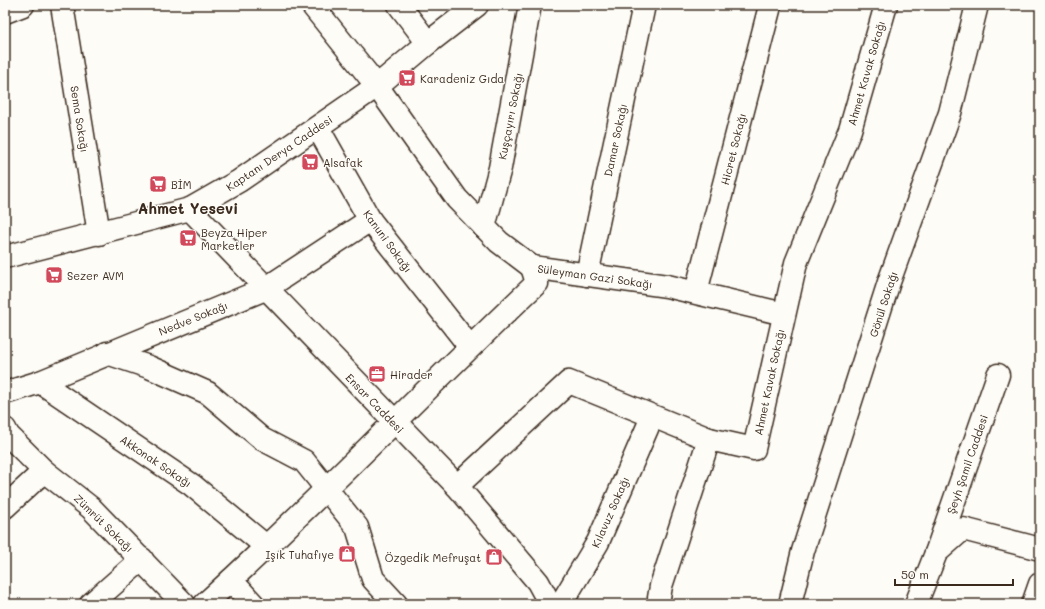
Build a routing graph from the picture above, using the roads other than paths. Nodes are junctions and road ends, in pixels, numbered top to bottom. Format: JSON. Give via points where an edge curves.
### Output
{"nodes":[{"id":1,"x":23,"y":5,"type":"edge"},
{"id":2,"x":62,"y":5,"type":"edge"},
{"id":3,"x":312,"y":5,"type":"edge"},
{"id":4,"x":399,"y":5,"type":"edge"},
{"id":5,"x":477,"y":5,"type":"edge"},
{"id":6,"x":530,"y":5,"type":"edge"},
{"id":7,"x":644,"y":5,"type":"edge"},
{"id":8,"x":769,"y":5,"type":"edge"},
{"id":9,"x":886,"y":5,"type":"edge"},
{"id":10,"x":977,"y":5,"type":"edge"},
{"id":11,"x":5,"y":12,"type":"edge"},
{"id":12,"x":428,"y":43,"type":"junction"},
{"id":13,"x":377,"y":86,"type":"junction"},
{"id":14,"x":318,"y":128,"type":"junction"},
{"id":15,"x":190,"y":209,"type":"junction"},
{"id":16,"x":370,"y":220,"type":"junction"},
{"id":17,"x":484,"y":227,"type":"junction"},
{"id":18,"x":99,"y":234,"type":"junction"},
{"id":19,"x":5,"y":257,"type":"edge"},
{"id":20,"x":532,"y":267,"type":"junction"},
{"id":21,"x":587,"y":275,"type":"junction"},
{"id":22,"x":265,"y":289,"type":"junction"},
{"id":23,"x":696,"y":292,"type":"junction"},
{"id":24,"x":784,"y":314,"type":"junction"},
{"id":25,"x":470,"y":347,"type":"junction"},
{"id":26,"x":107,"y":353,"type":"junction"},
{"id":27,"x":998,"y":375,"type":"dead end"},
{"id":28,"x":40,"y":382,"type":"junction"},
{"id":29,"x":5,"y":393,"type":"edge"},
{"id":30,"x":652,"y":417,"type":"junction"},
{"id":31,"x":395,"y":424,"type":"junction"},
{"id":32,"x":5,"y":429,"type":"edge"},
{"id":33,"x":709,"y":439,"type":"junction"},
{"id":34,"x":44,"y":471,"type":"junction"},
{"id":35,"x":457,"y":486,"type":"junction"},
{"id":36,"x":327,"y":488,"type":"junction"},
{"id":37,"x":5,"y":507,"type":"edge"},
{"id":38,"x":267,"y":547,"type":"junction"},
{"id":39,"x":1040,"y":549,"type":"edge"},
{"id":40,"x":936,"y":553,"type":"junction"},
{"id":41,"x":142,"y":559,"type":"junction"},
{"id":42,"x":231,"y":580,"type":"junction"},
{"id":43,"x":1040,"y":584,"type":"edge"},
{"id":44,"x":90,"y":604,"type":"edge"},
{"id":45,"x":184,"y":604,"type":"edge"},
{"id":46,"x":205,"y":604,"type":"edge"},
{"id":47,"x":253,"y":604,"type":"edge"},
{"id":48,"x":396,"y":604,"type":"edge"},
{"id":49,"x":550,"y":604,"type":"edge"},
{"id":50,"x":561,"y":604,"type":"edge"},
{"id":51,"x":658,"y":604,"type":"edge"},
{"id":52,"x":790,"y":604,"type":"edge"},
{"id":53,"x":916,"y":604,"type":"edge"},
{"id":54,"x":1033,"y":604,"type":"edge"}],
"edges":[{"from":1,"to":11,"type":"street"},
{"from":2,"to":18,"type":"street","name":"Sema Sokağı"},
{"from":3,"to":13,"type":"street","name":"Süleyman Gazi Sokağı"},
{"from":4,"to":12,"type":"street"},
{"from":5,"to":12,"type":"street","name":"Kaptanı Derya Caddesi"},
{"from":6,"to":17,"type":"street","name":"Kuşçayırı Sokağı","via":[[500,168]]},
{"from":7,"to":21,"type":"street","name":"Damar Sokağı"},
{"from":8,"to":23,"type":"street","name":"Hicret Sokağı"},
{"from":9,"to":24,"type":"street","name":"Ahmet Kavak Sokağı","via":[[850,130],[796,263]]},
{"from":10,"to":52,"type":"street","name":"Gönül Sokağı","via":[[950,113],[889,282],[804,551]]},
{"from":12,"to":13,"type":"street","name":"Kaptanı Derya Caddesi"},
{"from":13,"to":14,"type":"street","name":"Kaptanı Derya Caddesi"},
{"from":13,"to":17,"type":"street","name":"Süleyman Gazi Sokağı","via":[[456,199]]},
{"from":14,"to":15,"type":"street","name":"Kaptanı Derya Caddesi","via":[[239,181]]},
{"from":14,"to":16,"type":"street","name":"Kanuni Sokağı"},
{"from":15,"to":18,"type":"street","name":"Kaptanı Derya Caddesi"},
{"from":15,"to":22,"type":"street","name":"Ensar Caddesi"},
{"from":16,"to":22,"type":"street","name":"Nedve Sokağı"},
{"from":16,"to":25,"type":"street","name":"Kanuni Sokağı"},
{"from":17,"to":20,"type":"street","name":"Süleyman Gazi Sokağı"},
{"from":18,"to":19,"type":"street","name":"Kaptanı Derya Caddesi"},
{"from":20,"to":21,"type":"street","name":"Süleyman Gazi Sokağı"},
{"from":20,"to":25,"type":"street","via":[[537,283]]},
{"from":21,"to":23,"type":"street","name":"Süleyman Gazi Sokağı"},
{"from":22,"to":26,"type":"street","name":"Nedve Sokağı"},
{"from":22,"to":31,"type":"street","name":"Ensar Caddesi"},
{"from":23,"to":24,"type":"street","name":"Süleyman Gazi Sokağı"},
{"from":24,"to":33,"type":"street","name":"Ahmet Kavak Sokağı","via":[[754,449]]},
{"from":25,"to":31,"type":"street"},
{"from":26,"to":28,"type":"street","name":"Nedve Sokağı"},
{"from":26,"to":36,"type":"street","via":[[149,367],[208,393],[262,439],[304,461]]},
{"from":27,"to":40,"type":"street","name":"Şeyh Şamil Caddesi"},
{"from":28,"to":29,"type":"street","name":"Nedve Sokağı"},
{"from":28,"to":38,"type":"street","name":"Akkonak Sokağı","via":[[192,485]]},
{"from":30,"to":33,"type":"street","name":"Ahmet Kavak Sokağı"},
{"from":30,"to":35,"type":"street","name":"Ahmet Kavak Sokağı","via":[[568,382]]},
{"from":30,"to":50,"type":"street","name":"Kılavuz Sokağı","via":[[598,542]]},
{"from":31,"to":35,"type":"street","name":"Ensar Caddesi"},
{"from":31,"to":36,"type":"street"},
{"from":32,"to":34,"type":"street","name":"Zümrüt Sokağı"},
{"from":33,"to":51,"type":"street","via":[[661,586]]},
{"from":34,"to":37,"type":"street"},
{"from":34,"to":41,"type":"street","name":"Zümrüt Sokağı","via":[[91,508]]},
{"from":35,"to":49,"type":"street","name":"Ensar Caddesi","via":[[538,582]]},
{"from":36,"to":38,"type":"street"},
{"from":36,"to":48,"type":"street","via":[[357,527],[374,579]]},
{"from":38,"to":42,"type":"street"},
{"from":39,"to":40,"type":"street","via":[[963,529]]},
{"from":40,"to":53,"type":"street","name":"Şeyh Şamil Caddesi"},
{"from":41,"to":44,"type":"street"},
{"from":41,"to":45,"type":"street","name":"Zümrüt Sokağı"},
{"from":42,"to":46,"type":"street"},
{"from":42,"to":47,"type":"street"},
{"from":43,"to":54,"type":"street"}]}
